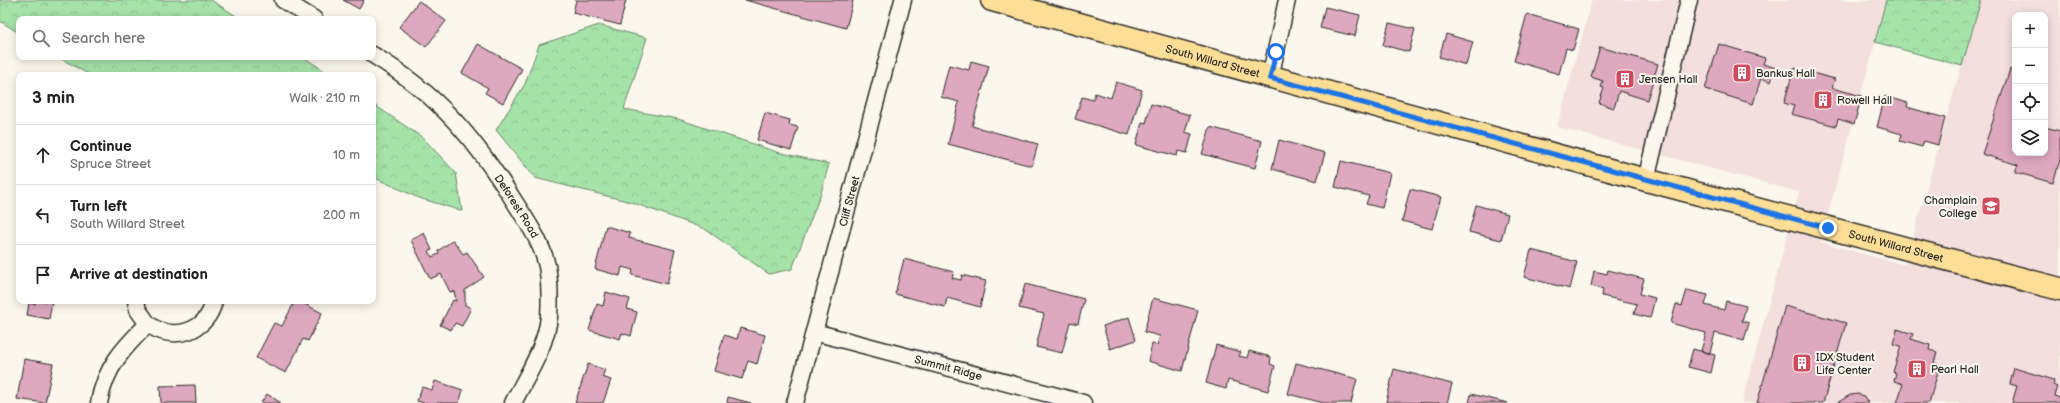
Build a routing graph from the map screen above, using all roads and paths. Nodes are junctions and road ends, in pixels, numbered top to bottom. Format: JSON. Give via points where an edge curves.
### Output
{"nodes":[{"id":1,"x":283,"y":0,"type":"edge"},
{"id":2,"x":903,"y":0,"type":"edge"},
{"id":3,"x":992,"y":0,"type":"edge"},
{"id":4,"x":1287,"y":0,"type":"edge"},
{"id":5,"x":1688,"y":0,"type":"edge"},
{"id":6,"x":309,"y":16,"type":"edge"},
{"id":7,"x":376,"y":57,"type":"edge"},
{"id":8,"x":1270,"y":78,"type":"junction"},
{"id":9,"x":1646,"y":180,"type":"junction"},
{"id":10,"x":2060,"y":289,"type":"edge"},
{"id":11,"x":137,"y":304,"type":"edge"},
{"id":12,"x":213,"y":304,"type":"edge"},
{"id":13,"x":148,"y":324,"type":"junction"},
{"id":14,"x":814,"y":332,"type":"junction"},
{"id":15,"x":99,"y":403,"type":"edge"},
{"id":16,"x":513,"y":403,"type":"edge"},
{"id":17,"x":795,"y":403,"type":"edge"},
{"id":18,"x":1083,"y":403,"type":"edge"}],
"edges":[{"from":1,"to":6,"type":"street"},
{"from":2,"to":14,"type":"street","name":"Cliff Street"},
{"from":3,"to":8,"type":"main road","name":"South Willard Street"},
{"from":4,"to":8,"type":"street"},
{"from":5,"to":9,"type":"street"},
{"from":7,"to":16,"type":"street","name":"Deforest Road","via":[[413,81],[446,110],[474,142],[540,246],[550,283],[548,318],[538,352]]},
{"from":8,"to":9,"type":"main road","name":"South Willard Street"},
{"from":9,"to":10,"type":"main road","name":"South Willard Street"},
{"from":11,"to":13,"type":"street"},
{"from":12,"to":13,"type":"street","via":[[203,322],[189,332],[171,334]]},
{"from":13,"to":15,"type":"street","via":[[109,368]]},
{"from":14,"to":17,"type":"street","name":"Cliff Street"},
{"from":14,"to":18,"type":"street","name":"Summit Ridge"}]}
